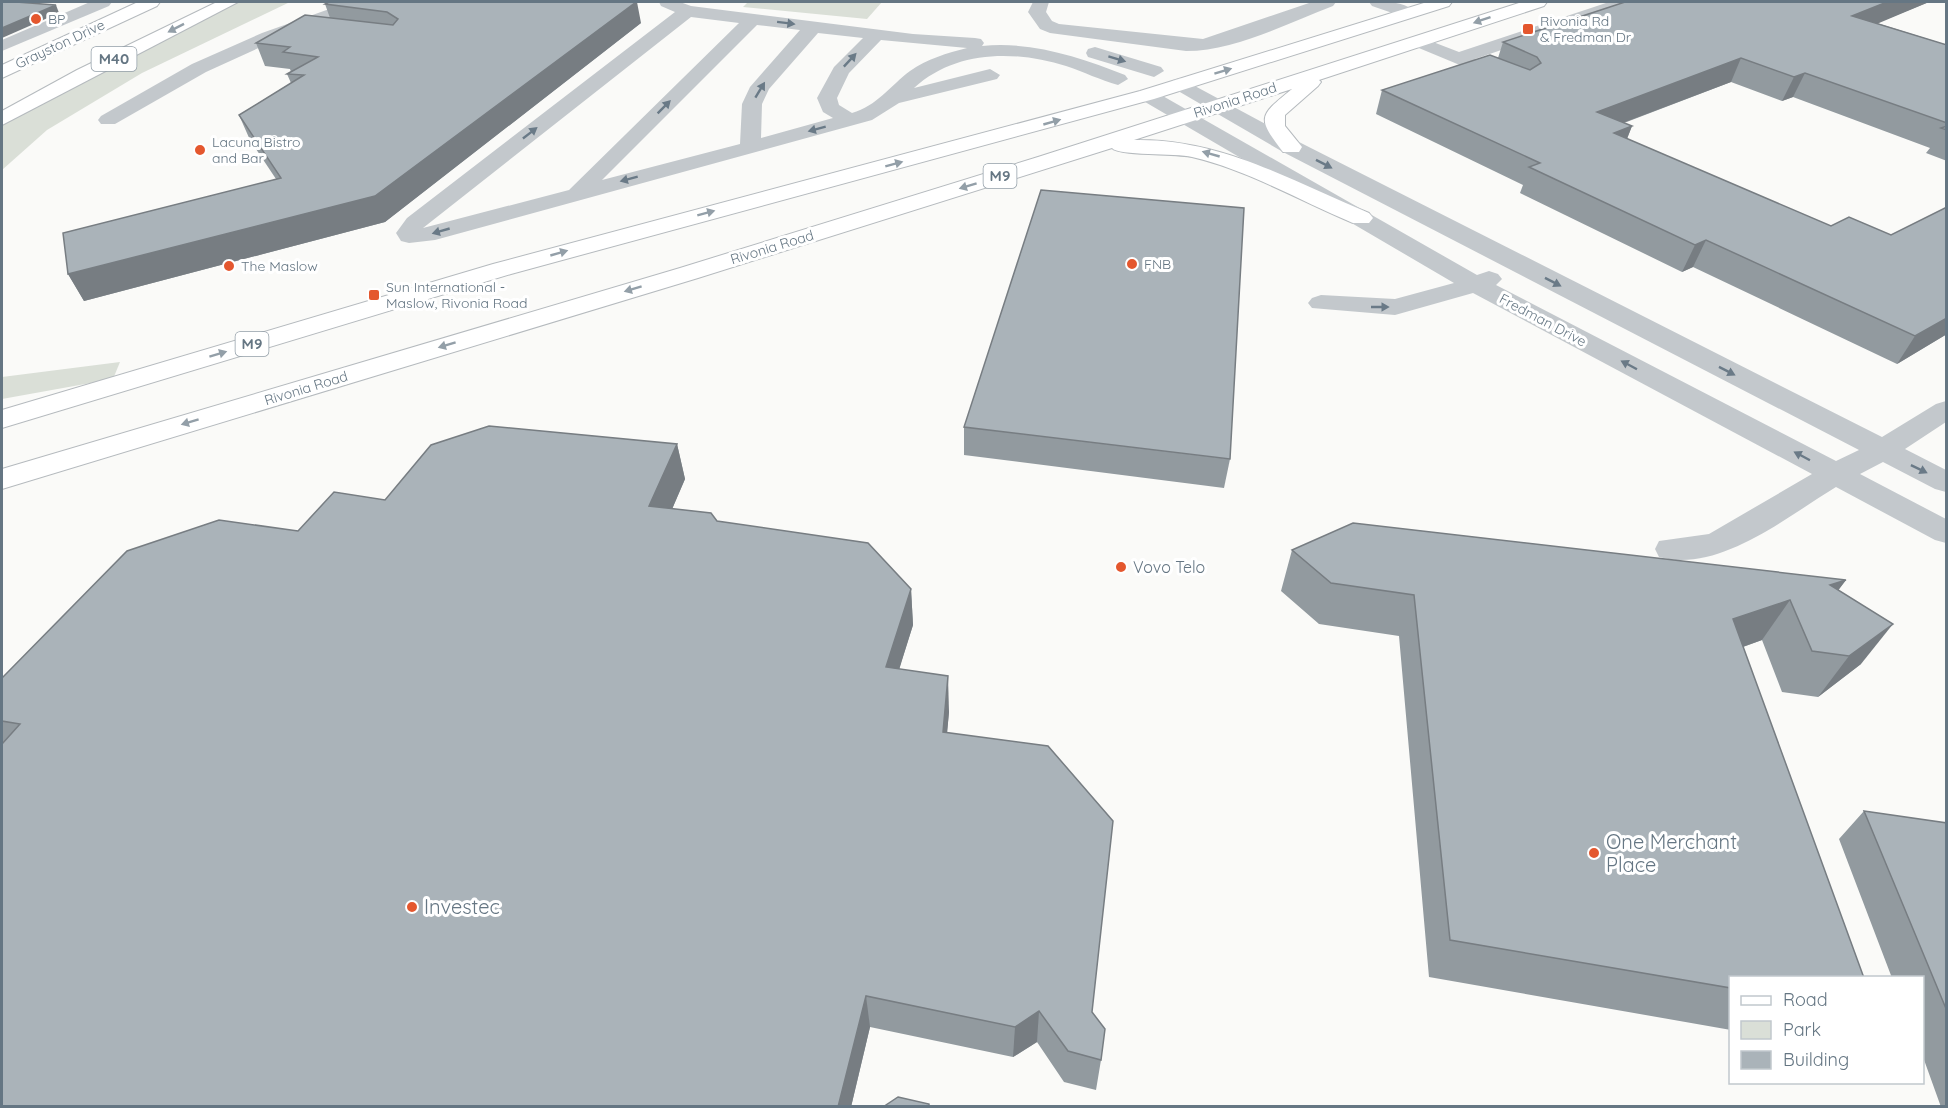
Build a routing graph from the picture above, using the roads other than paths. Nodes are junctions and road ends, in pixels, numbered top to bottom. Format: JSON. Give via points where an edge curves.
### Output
{"nodes":[{"id":1,"x":103,"y":2,"type":"edge"},
{"id":2,"x":151,"y":2,"type":"edge"},
{"id":3,"x":364,"y":2,"type":"edge"},
{"id":4,"x":663,"y":2,"type":"edge"},
{"id":5,"x":1041,"y":2,"type":"edge"},
{"id":6,"x":1327,"y":2,"type":"edge"},
{"id":7,"x":1378,"y":2,"type":"edge"},
{"id":8,"x":1443,"y":2,"type":"edge"},
{"id":9,"x":1538,"y":2,"type":"edge"},
{"id":10,"x":1624,"y":2,"type":"edge"},
{"id":11,"x":227,"y":3,"type":"edge"},
{"id":12,"x":687,"y":11,"type":"junction"},
{"id":13,"x":1407,"y":14,"type":"junction"},
{"id":14,"x":753,"y":19,"type":"junction"},
{"id":15,"x":814,"y":26,"type":"junction"},
{"id":16,"x":292,"y":28,"type":"junction"},
{"id":17,"x":326,"y":33,"type":"edge"},
{"id":18,"x":877,"y":34,"type":"junction"},
{"id":19,"x":930,"y":41,"type":"junction"},
{"id":20,"x":1420,"y":42,"type":"junction"},
{"id":21,"x":2,"y":46,"type":"edge"},
{"id":22,"x":2,"y":53,"type":"edge"},
{"id":23,"x":34,"y":56,"type":"junction"},
{"id":24,"x":1459,"y":58,"type":"junction"},
{"id":25,"x":932,"y":65,"type":"junction"},
{"id":26,"x":1327,"y":71,"type":"junction"},
{"id":27,"x":2,"y":72,"type":"edge"},
{"id":28,"x":990,"y":75,"type":"dead end"},
{"id":29,"x":1500,"y":77,"type":"edge"},
{"id":30,"x":1118,"y":79,"type":"dead end"},
{"id":31,"x":1151,"y":83,"type":"junction"},
{"id":32,"x":1180,"y":84,"type":"junction"},
{"id":33,"x":894,"y":99,"type":"junction"},
{"id":34,"x":1217,"y":105,"type":"junction"},
{"id":35,"x":1184,"y":117,"type":"junction"},
{"id":36,"x":2,"y":119,"type":"edge"},
{"id":37,"x":108,"y":120,"type":"dead end"},
{"id":38,"x":849,"y":120,"type":"junction"},
{"id":39,"x":750,"y":146,"type":"junction"},
{"id":40,"x":1291,"y":147,"type":"junction"},
{"id":41,"x":1046,"y":162,"type":"junction"},
{"id":42,"x":578,"y":193,"type":"junction"},
{"id":43,"x":1361,"y":218,"type":"junction"},
{"id":44,"x":1521,"y":265,"type":"junction"},
{"id":45,"x":1476,"y":285,"type":"junction"},
{"id":46,"x":1321,"y":303,"type":"dead end"},
{"id":47,"x":174,"y":367,"type":"junction"},
{"id":48,"x":2,"y":394,"type":"edge"},
{"id":49,"x":1947,"y":410,"type":"edge"},
{"id":50,"x":2,"y":419,"type":"edge"},
{"id":51,"x":1882,"y":450,"type":"junction"},
{"id":52,"x":1835,"y":474,"type":"junction"},
{"id":53,"x":2,"y":479,"type":"edge"},
{"id":54,"x":1947,"y":482,"type":"edge"},
{"id":55,"x":1947,"y":532,"type":"edge"},
{"id":56,"x":1671,"y":549,"type":"dead end"}],
"edges":[{"from":1,"to":21,"type":"street"},
{"from":2,"to":23,"type":"main road","name":"Grayston Drive","number":"M40"},
{"from":3,"to":16,"type":"street"},
{"from":4,"to":12,"type":"street","name":"Fredman Drive"},
{"from":5,"to":6,"type":"street","via":[[1036,12],[1046,25],[1056,29],[1203,45]]},
{"from":7,"to":13,"type":"street"},
{"from":8,"to":13,"type":"main road","name":"Rivonia Road","number":"M9"},
{"from":9,"to":20,"type":"main road","name":"Rivonia Road","number":"M9","one_way":true},
{"from":10,"to":24,"type":"street"},
{"from":11,"to":36,"type":"main road","number":"M40","one_way":true},
{"from":12,"to":14,"type":"street","name":"Fredman Drive"},
{"from":42,"to":12,"type":"street","one_way":true,"via":[[427,236],[417,238],[408,233],[415,223]]},
{"from":32,"to":13,"type":"main road","name":"Rivonia Road","number":"M9","one_way":true},
{"from":14,"to":15,"type":"street","name":"Fredman Drive","one_way":true},
{"from":42,"to":14,"type":"street","one_way":true},
{"from":15,"to":18,"type":"street","name":"Fredman Drive"},
{"from":39,"to":15,"type":"street","one_way":true,"via":[[752,105],[760,87]]},
{"from":16,"to":17,"type":"street"},
{"from":16,"to":37,"type":"street","via":[[198,68]]},
{"from":18,"to":19,"type":"street","name":"Fredman Drive"},
{"from":38,"to":18,"type":"street","one_way":true,"via":[[830,108],[827,98],[841,71]]},
{"from":19,"to":25,"type":"street","via":[[927,52]]},
{"from":19,"to":31,"type":"street","name":"Fredman Drive","one_way":true,"via":[[1057,47],[1109,57]]},
{"from":20,"to":24,"type":"street"},
{"from":20,"to":26,"type":"main road","name":"Rivonia Road","number":"M9"},
{"from":22,"to":23,"type":"street"},
{"from":23,"to":27,"type":"main road","name":"Grayston Drive","number":"M40"},
{"from":24,"to":29,"type":"street"},
{"from":25,"to":30,"type":"street","via":[[967,54],[1032,52],[1072,60]]},
{"from":25,"to":33,"type":"street"},
{"from":26,"to":34,"type":"main road","name":"Rivonia Road","number":"M9"},
{"from":26,"to":40,"type":"main road","via":[[1275,113],[1275,128]]},
{"from":28,"to":33,"type":"street"},
{"from":31,"to":32,"type":"main road","name":"Rivonia Road","number":"M9"},
{"from":31,"to":35,"type":"street","name":"Fredman Drive"},
{"from":47,"to":31,"type":"main road","name":"Rivonia Road","number":"M9","one_way":true},
{"from":32,"to":34,"type":"street"},
{"from":33,"to":38,"type":"street","via":[[875,112]]},
{"from":34,"to":35,"type":"main road","name":"Rivonia Road","number":"M9"},
{"from":34,"to":40,"type":"street"},
{"from":35,"to":41,"type":"main road","name":"Rivonia Road","number":"M9"},
{"from":35,"to":43,"type":"street","name":"Fredman Drive"},
{"from":38,"to":39,"type":"street","one_way":true},
{"from":39,"to":42,"type":"street","one_way":true},
{"from":40,"to":44,"type":"street","one_way":true},
{"from":43,"to":41,"type":"main road","one_way":true,"via":[[1250,168],[1204,152],[1141,146]]},
{"from":41,"to":53,"type":"main road","name":"Rivonia Road","number":"M9","one_way":true},
{"from":43,"to":45,"type":"street","name":"Fredman Drive"},
{"from":44,"to":45,"type":"street"},
{"from":44,"to":51,"type":"street","one_way":true},
{"from":46,"to":45,"type":"street","one_way":true,"via":[[1395,307]]},
{"from":52,"to":45,"type":"street","name":"Fredman Drive","one_way":true},
{"from":47,"to":48,"type":"main road"},
{"from":47,"to":50,"type":"main road","name":"Rivonia Road","number":"M9"},
{"from":49,"to":51,"type":"street"},
{"from":51,"to":52,"type":"street"},
{"from":51,"to":54,"type":"street","one_way":true},
{"from":52,"to":55,"type":"street","name":"Fredman Drive"},
{"from":52,"to":56,"type":"street","via":[[1718,543]]}]}
